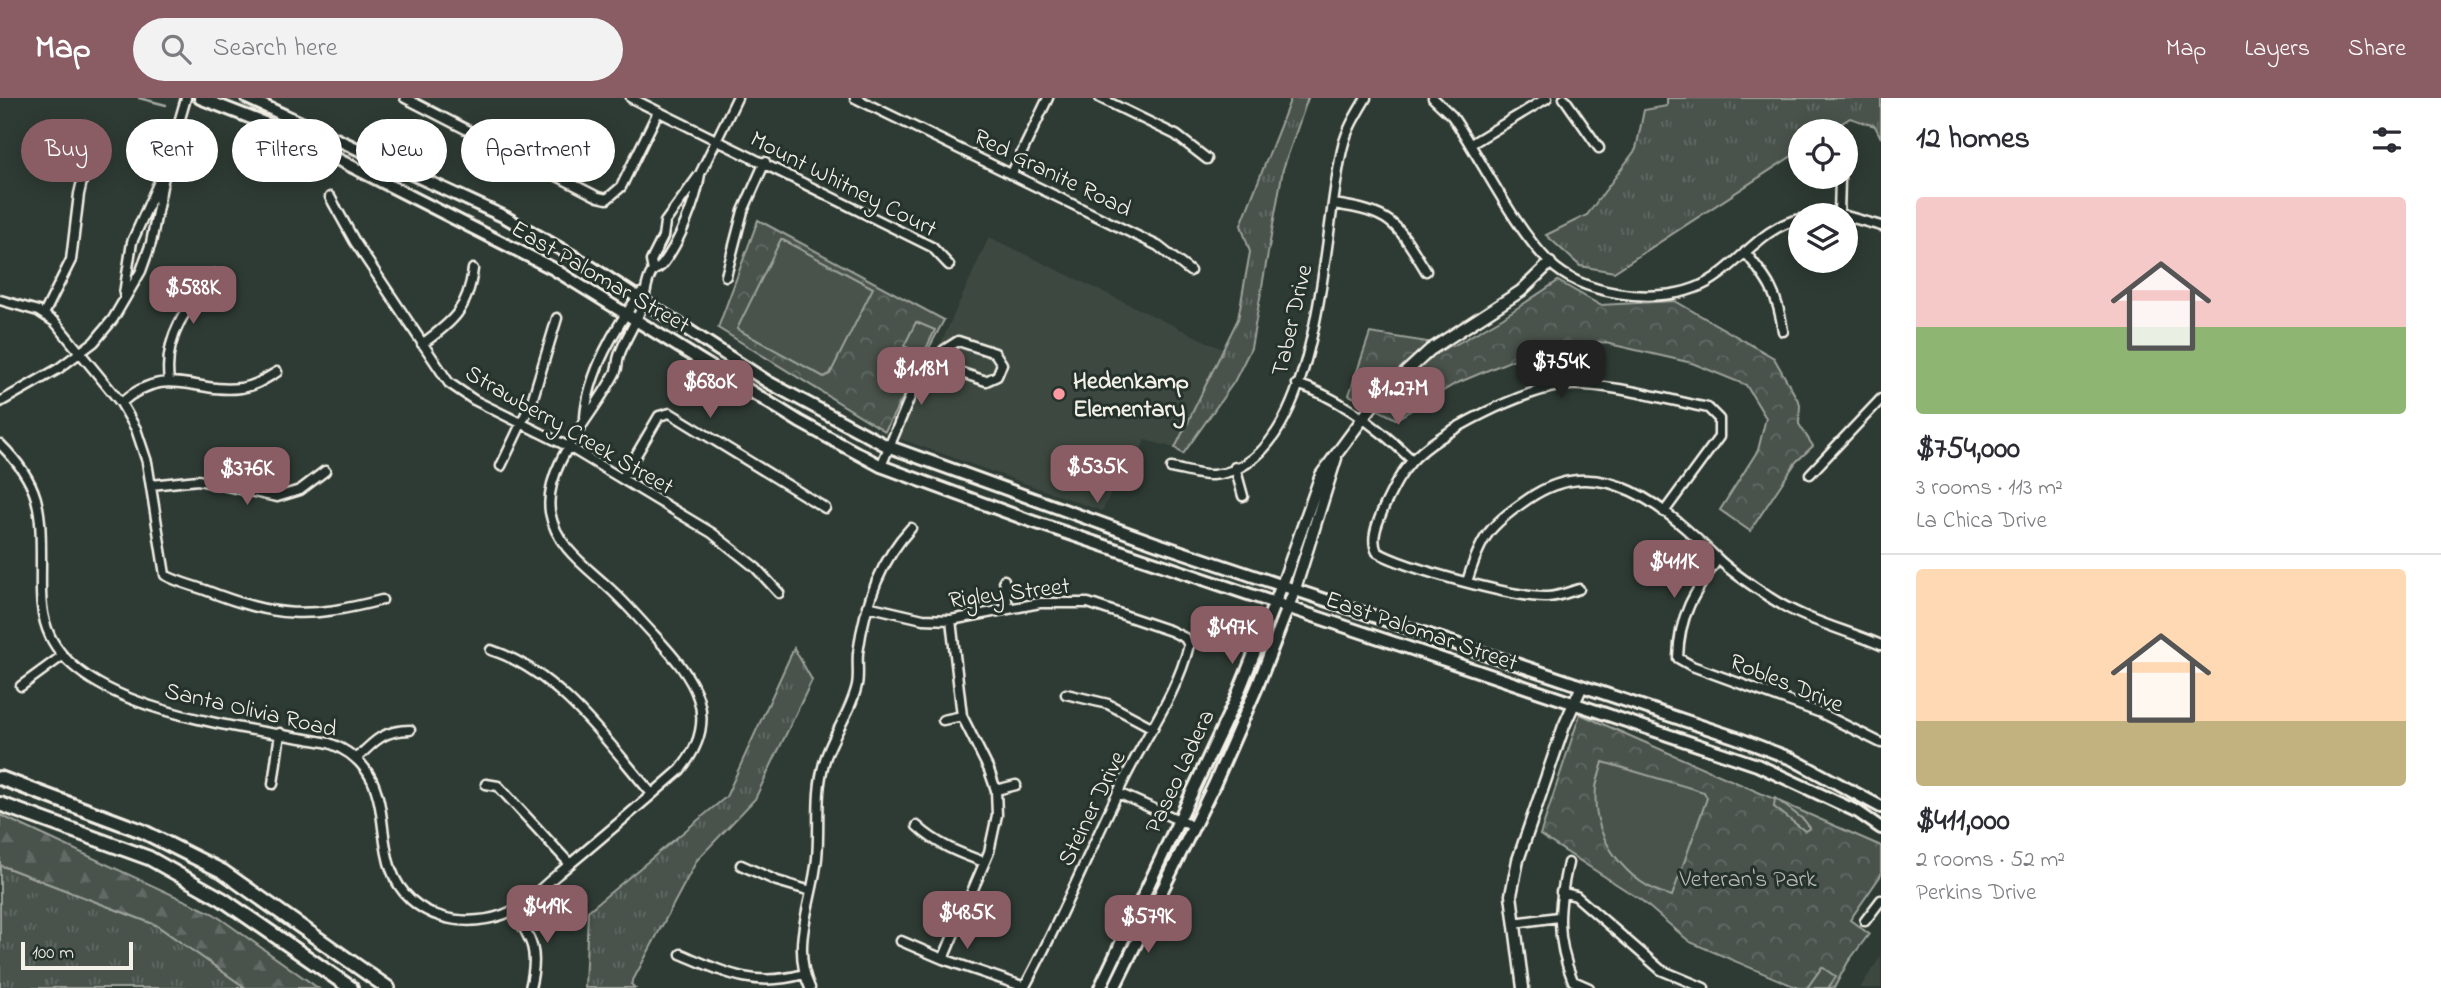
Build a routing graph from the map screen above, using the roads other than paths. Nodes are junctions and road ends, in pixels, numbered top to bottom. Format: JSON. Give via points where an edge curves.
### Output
{"nodes":[{"id":1,"x":186,"y":98,"type":"edge"},
{"id":2,"x":200,"y":98,"type":"edge"},
{"id":3,"x":247,"y":98,"type":"edge"},
{"id":4,"x":405,"y":98,"type":"edge"},
{"id":5,"x":632,"y":98,"type":"edge"},
{"id":6,"x":737,"y":98,"type":"edge"},
{"id":7,"x":855,"y":98,"type":"edge"},
{"id":8,"x":1048,"y":98,"type":"edge"},
{"id":9,"x":1100,"y":98,"type":"edge"},
{"id":10,"x":1366,"y":98,"type":"edge"},
{"id":11,"x":1433,"y":98,"type":"edge"},
{"id":12,"x":1547,"y":98,"type":"edge"},
{"id":13,"x":1564,"y":98,"type":"edge"},
{"id":14,"x":658,"y":112,"type":"junction"},
{"id":15,"x":180,"y":119,"type":"edge"},
{"id":16,"x":718,"y":140,"type":"junction"},
{"id":17,"x":1471,"y":144,"type":"junction"},
{"id":18,"x":1599,"y":148,"type":"dead end"},
{"id":19,"x":1207,"y":159,"type":"dead end"},
{"id":20,"x":765,"y":162,"type":"junction"},
{"id":21,"x":1012,"y":173,"type":"junction"},
{"id":22,"x":700,"y":174,"type":"junction"},
{"id":23,"x":82,"y":182,"type":"edge"},
{"id":24,"x":160,"y":182,"type":"edge"},
{"id":25,"x":163,"y":182,"type":"edge"},
{"id":26,"x":330,"y":197,"type":"dead end"},
{"id":27,"x":1334,"y":204,"type":"junction"},
{"id":28,"x":1858,"y":219,"type":"edge"},
{"id":29,"x":1788,"y":221,"type":"edge"},
{"id":30,"x":1881,"y":226,"type":"edge"},
{"id":31,"x":1745,"y":252,"type":"junction"},
{"id":32,"x":1550,"y":263,"type":"junction"},
{"id":33,"x":949,"y":265,"type":"dead end"},
{"id":34,"x":473,"y":269,"type":"dead end"},
{"id":35,"x":653,"y":271,"type":"junction"},
{"id":36,"x":1190,"y":271,"type":"dead end"},
{"id":37,"x":1426,"y":271,"type":"dead end"},
{"id":38,"x":215,"y":274,"type":"dead end"},
{"id":39,"x":726,"y":276,"type":"dead end"},
{"id":40,"x":641,"y":299,"type":"junction"},
{"id":41,"x":0,"y":300,"type":"edge"},
{"id":42,"x":123,"y":300,"type":"junction"},
{"id":43,"x":44,"y":314,"type":"junction"},
{"id":44,"x":632,"y":316,"type":"junction"},
{"id":45,"x":557,"y":318,"type":"dead end"},
{"id":46,"x":1783,"y":331,"type":"dead end"},
{"id":47,"x":422,"y":344,"type":"junction"},
{"id":48,"x":79,"y":352,"type":"junction"},
{"id":49,"x":944,"y":367,"type":"junction"},
{"id":50,"x":276,"y":372,"type":"dead end"},
{"id":51,"x":169,"y":380,"type":"junction"},
{"id":52,"x":1297,"y":384,"type":"junction"},
{"id":53,"x":1881,"y":399,"type":"edge"},
{"id":54,"x":0,"y":402,"type":"edge"},
{"id":55,"x":121,"y":403,"type":"junction"},
{"id":56,"x":585,"y":417,"type":"junction"},
{"id":57,"x":1362,"y":419,"type":"junction"},
{"id":58,"x":522,"y":423,"type":"junction"},
{"id":59,"x":0,"y":444,"type":"edge"},
{"id":60,"x":887,"y":446,"type":"junction"},
{"id":61,"x":569,"y":447,"type":"junction"},
{"id":62,"x":1338,"y":454,"type":"junction"},
{"id":63,"x":1412,"y":460,"type":"junction"},
{"id":64,"x":501,"y":466,"type":"dead end"},
{"id":65,"x":881,"y":466,"type":"junction"},
{"id":66,"x":1235,"y":467,"type":"junction"},
{"id":67,"x":1171,"y":468,"type":"dead end"},
{"id":68,"x":325,"y":471,"type":"dead end"},
{"id":69,"x":1810,"y":474,"type":"dead end"},
{"id":70,"x":622,"y":479,"type":"junction"},
{"id":71,"x":151,"y":485,"type":"junction"},
{"id":72,"x":1243,"y":496,"type":"dead end"},
{"id":73,"x":825,"y":508,"type":"dead end"},
{"id":74,"x":1664,"y":512,"type":"junction"},
{"id":75,"x":911,"y":528,"type":"dead end"},
{"id":76,"x":1718,"y":559,"type":"junction"},
{"id":77,"x":1004,"y":580,"type":"dead end"},
{"id":78,"x":1467,"y":582,"type":"junction"},
{"id":79,"x":1282,"y":585,"type":"junction"},
{"id":80,"x":1295,"y":589,"type":"junction"},
{"id":81,"x":1579,"y":589,"type":"dead end"},
{"id":82,"x":779,"y":593,"type":"dead end"},
{"id":83,"x":382,"y":600,"type":"dead end"},
{"id":84,"x":1273,"y":602,"type":"junction"},
{"id":85,"x":867,"y":606,"type":"junction"},
{"id":86,"x":1008,"y":607,"type":"junction"},
{"id":87,"x":1287,"y":607,"type":"junction"},
{"id":88,"x":951,"y":620,"type":"junction"},
{"id":89,"x":1189,"y":645,"type":"joint"},
{"id":90,"x":1881,"y":645,"type":"edge"},
{"id":91,"x":491,"y":650,"type":"dead end"},
{"id":92,"x":62,"y":656,"type":"junction"},
{"id":93,"x":20,"y":686,"type":"dead end"},
{"id":94,"x":1581,"y":688,"type":"junction"},
{"id":95,"x":1066,"y":694,"type":"dead end"},
{"id":96,"x":1574,"y":704,"type":"junction"},
{"id":97,"x":962,"y":716,"type":"junction"},
{"id":98,"x":943,"y":720,"type":"dead end"},
{"id":99,"x":1153,"y":728,"type":"junction"},
{"id":100,"x":410,"y":730,"type":"dead end"},
{"id":101,"x":280,"y":733,"type":"junction"},
{"id":102,"x":1881,"y":743,"type":"edge"},
{"id":103,"x":356,"y":759,"type":"junction"},
{"id":104,"x":0,"y":778,"type":"edge"},
{"id":105,"x":273,"y":784,"type":"dead end"},
{"id":106,"x":486,"y":784,"type":"dead end"},
{"id":107,"x":1016,"y":785,"type":"dead end"},
{"id":108,"x":996,"y":790,"type":"junction"},
{"id":109,"x":1118,"y":793,"type":"junction"},
{"id":110,"x":652,"y":794,"type":"junction"},
{"id":111,"x":0,"y":804,"type":"edge"},
{"id":112,"x":1881,"y":807,"type":"edge"},
{"id":113,"x":1179,"y":821,"type":"junction"},
{"id":114,"x":917,"y":826,"type":"dead end"},
{"id":115,"x":1192,"y":826,"type":"junction"},
{"id":116,"x":1881,"y":828,"type":"edge"},
{"id":117,"x":984,"y":862,"type":"junction"},
{"id":118,"x":1568,"y":863,"type":"dead end"},
{"id":119,"x":570,"y":864,"type":"junction"},
{"id":120,"x":741,"y":865,"type":"dead end"},
{"id":121,"x":811,"y":891,"type":"junction"},
{"id":122,"x":1561,"y":891,"type":"junction"},
{"id":123,"x":1881,"y":900,"type":"edge"},
{"id":124,"x":513,"y":911,"type":"junction"},
{"id":125,"x":1558,"y":917,"type":"junction"},
{"id":126,"x":1866,"y":921,"type":"dead end"},
{"id":127,"x":1514,"y":923,"type":"junction"},
{"id":128,"x":901,"y":941,"type":"dead end"},
{"id":129,"x":681,"y":954,"type":"dead end"},
{"id":130,"x":943,"y":959,"type":"junction"},
{"id":131,"x":804,"y":974,"type":"junction"},
{"id":132,"x":1024,"y":987,"type":"edge"},
{"id":133,"x":351,"y":988,"type":"edge"},
{"id":134,"x":388,"y":988,"type":"edge"},
{"id":135,"x":530,"y":988,"type":"edge"},
{"id":136,"x":810,"y":988,"type":"edge"},
{"id":137,"x":1100,"y":988,"type":"edge"},
{"id":138,"x":1114,"y":988,"type":"edge"},
{"id":139,"x":1523,"y":988,"type":"edge"},
{"id":140,"x":1589,"y":988,"type":"edge"},
{"id":141,"x":1704,"y":988,"type":"edge"}],
"edges":[{"from":1,"to":15,"type":"street"},
{"from":2,"to":44,"type":"main road","name":"East Palomar Street","via":[[284,132],[552,268]]},
{"from":3,"to":40,"type":"main road","name":"East Palomar Street","via":[[505,217]]},
{"from":4,"to":14,"type":"street","via":[[607,199],[621,187]]},
{"from":5,"to":14,"type":"street","name":"Mount Whitney Court"},
{"from":6,"to":16,"type":"street","name":"Santa Olivia Road"},
{"from":7,"to":21,"type":"street","name":"Red Granite Road"},
{"from":8,"to":21,"type":"street"},
{"from":9,"to":19,"type":"street","via":[[1176,135]]},
{"from":10,"to":27,"type":"street","name":"Taber Drive","via":[[1343,146]]},
{"from":11,"to":17,"type":"street"},
{"from":12,"to":17,"type":"street"},
{"from":13,"to":18,"type":"street"},
{"from":14,"to":16,"type":"street","name":"Mount Whitney Court"},
{"from":16,"to":20,"type":"street","name":"Mount Whitney Court"},
{"from":16,"to":22,"type":"street","name":"Santa Olivia Road"},
{"from":17,"to":32,"type":"street"},
{"from":20,"to":33,"type":"street","name":"Mount Whitney Court","via":[[932,247]]},
{"from":20,"to":39,"type":"street","via":[[743,211]]},
{"from":21,"to":36,"type":"street","name":"Red Granite Road","via":[[1162,248]]},
{"from":22,"to":35,"type":"street","name":"Santa Olivia Road","via":[[686,222]]},
{"from":22,"to":35,"type":"street","name":"Santa Olivia Road","via":[[665,222],[651,261]]},
{"from":23,"to":43,"type":"street","via":[[71,260]]},
{"from":24,"to":42,"type":"street","via":[[132,242]]},
{"from":25,"to":42,"type":"street","via":[[151,243]]},
{"from":26,"to":47,"type":"street","name":"Strawberry Creek Street"},
{"from":27,"to":37,"type":"street","via":[[1386,217],[1401,230]]},
{"from":27,"to":52,"type":"street","name":"Taber Drive","via":[[1318,307]]},
{"from":28,"to":30,"type":"street"},
{"from":29,"to":31,"type":"street"},
{"from":31,"to":32,"type":"street","via":[[1696,288],[1661,295],[1606,292]]},
{"from":31,"to":46,"type":"street","via":[[1771,284]]},
{"from":32,"to":57,"type":"street","name":"Paseo Ladera","via":[[1521,291],[1403,371]]},
{"from":34,"to":47,"type":"street","via":[[471,287],[454,321]]},
{"from":35,"to":40,"type":"street","name":"Santa Olivia Road"},
{"from":38,"to":51,"type":"street","via":[[176,329],[168,357]]},
{"from":40,"to":44,"type":"street","name":"Santa Olivia Road"},
{"from":40,"to":60,"type":"main road","name":"East Palomar Street","via":[[768,382]]},
{"from":41,"to":43,"type":"street"},
{"from":42,"to":48,"type":"street","via":[[107,328]]},
{"from":43,"to":48,"type":"street"},
{"from":44,"to":56,"type":"street","name":"Santa Olivia Road","via":[[592,382]]},
{"from":44,"to":56,"type":"street","name":"Santa Olivia Road","via":[[611,381]]},
{"from":44,"to":65,"type":"main road","name":"East Palomar Street","via":[[789,416]]},
{"from":45,"to":58,"type":"street"},
{"from":47,"to":58,"type":"street","name":"Strawberry Creek Street","via":[[453,387]]},
{"from":48,"to":54,"type":"street"},
{"from":48,"to":55,"type":"street"},
{"from":49,"to":49,"type":"street","via":[[986,381],[1002,369],[995,354],[958,341],[944,350]]},
{"from":49,"to":60,"type":"street","via":[[916,383]]},
{"from":50,"to":51,"type":"street","via":[[239,388]]},
{"from":51,"to":55,"type":"street","via":[[147,386]]},
{"from":52,"to":57,"type":"street","via":[[1338,401]]},
{"from":52,"to":66,"type":"street","name":"Taber Drive","via":[[1277,433],[1261,452]]},
{"from":53,"to":69,"type":"street"},
{"from":55,"to":71,"type":"street","via":[[141,440]]},
{"from":56,"to":61,"type":"street","name":"Santa Olivia Road"},
{"from":57,"to":62,"type":"street","name":"Paseo Ladera"},
{"from":57,"to":63,"type":"street"},
{"from":58,"to":61,"type":"street","name":"Strawberry Creek Street"},
{"from":58,"to":64,"type":"street"},
{"from":59,"to":92,"type":"street","name":"Santa Olivia Road","via":[[26,472],[38,497],[42,609]]},
{"from":60,"to":65,"type":"street"},
{"from":60,"to":79,"type":"main road","name":"East Palomar Street"},
{"from":61,"to":70,"type":"street","name":"Strawberry Creek Street"},
{"from":61,"to":110,"type":"street","name":"Santa Olivia Road","via":[[549,502],[559,537],[668,650],[692,679],[699,697],[701,723],[694,748],[680,769]]},
{"from":62,"to":79,"type":"street","name":"Paseo Ladera","via":[[1321,475]]},
{"from":62,"to":80,"type":"street","name":"Paseo Ladera"},
{"from":63,"to":74,"type":"street","via":[[1505,402],[1548,387],[1598,387],[1708,408],[1720,419],[1719,437]]},
{"from":63,"to":78,"type":"street","via":[[1396,481],[1378,521],[1373,543],[1377,552]]},
{"from":65,"to":84,"type":"main road","name":"East Palomar Street"},
{"from":66,"to":67,"type":"street","name":"Taber Drive","via":[[1213,475]]},
{"from":66,"to":72,"type":"street"},
{"from":68,"to":71,"type":"street","via":[[300,490],[277,497],[198,480]]},
{"from":70,"to":73,"type":"street","via":[[659,416],[670,413]]},
{"from":70,"to":82,"type":"street","name":"Strawberry Creek Street","via":[[722,541]]},
{"from":71,"to":83,"type":"street","via":[[163,567],[173,580],[278,613],[319,614]]},
{"from":74,"to":76,"type":"street"},
{"from":74,"to":78,"type":"street","via":[[1615,483],[1558,485],[1531,496],[1490,530],[1478,544]]},
{"from":75,"to":85,"type":"street","via":[[890,555]]},
{"from":76,"to":90,"type":"street","via":[[1790,610]]},
{"from":76,"to":102,"type":"street","name":"Robles Drive","via":[[1688,602],[1678,658],[1822,713]]},
{"from":77,"to":86,"type":"street"},
{"from":78,"to":81,"type":"street","via":[[1539,597]]},
{"from":79,"to":80,"type":"main road","name":"East Palomar Street"},
{"from":79,"to":84,"type":"main road","name":"Paseo Ladera"},
{"from":80,"to":87,"type":"main road","name":"Paseo Ladera"},
{"from":80,"to":94,"type":"main road","name":"East Palomar Street"},
{"from":84,"to":87,"type":"main road","name":"East Palomar Street"},
{"from":84,"to":113,"type":"main road","name":"Paseo Ladera","via":[[1235,701]]},
{"from":85,"to":88,"type":"street","name":"Rigley Street","via":[[923,620]]},
{"from":85,"to":121,"type":"street","via":[[857,686],[818,786],[819,835]]},
{"from":86,"to":88,"type":"street","name":"Rigley Street"},
{"from":86,"to":89,"type":"street","name":"Rigley Street","via":[[1088,603],[1171,631]]},
{"from":87,"to":96,"type":"main road","name":"East Palomar Street"},
{"from":87,"to":115,"type":"main road","name":"Paseo Ladera","via":[[1245,718]]},
{"from":88,"to":97,"type":"street"},
{"from":89,"to":99,"type":"street","name":"Steiner Drive","via":[[1181,674]]},
{"from":91,"to":110,"type":"street","via":[[526,666],[583,713]]},
{"from":92,"to":93,"type":"street"},
{"from":92,"to":101,"type":"street","name":"Santa Olivia Road","via":[[89,678],[154,708]]},
{"from":94,"to":96,"type":"street"},
{"from":94,"to":112,"type":"main road","name":"East Palomar Street","via":[[1791,759]]},
{"from":95,"to":99,"type":"street","via":[[1108,704]]},
{"from":96,"to":116,"type":"main road","name":"East Palomar Street","via":[[1757,765],[1858,812]]},
{"from":96,"to":127,"type":"street","via":[[1518,860],[1511,895]]},
{"from":97,"to":98,"type":"street"},
{"from":97,"to":108,"type":"street"},
{"from":99,"to":109,"type":"street","name":"Steiner Drive"},
{"from":100,"to":103,"type":"street","via":[[391,730]]},
{"from":101,"to":103,"type":"street","name":"Santa Olivia Road","via":[[329,743]]},
{"from":101,"to":105,"type":"street"},
{"from":103,"to":124,"type":"street","name":"Santa Olivia Road","via":[[375,789],[391,871],[410,898],[454,921],[478,921]]},
{"from":104,"to":134,"type":"main road","via":[[142,831],[222,871]]},
{"from":106,"to":119,"type":"street","via":[[498,786]]},
{"from":107,"to":108,"type":"street"},
{"from":108,"to":117,"type":"street","via":[[997,815]]},
{"from":109,"to":113,"type":"street"},
{"from":109,"to":132,"type":"street","name":"Steiner Drive"},
{"from":110,"to":119,"type":"street","name":"Santa Olivia Road"},
{"from":111,"to":133,"type":"main road","via":[[149,858],[222,899]]},
{"from":113,"to":115,"type":"street"},
{"from":113,"to":137,"type":"main road","name":"Paseo Ladera"},
{"from":114,"to":117,"type":"street","via":[[958,853]]},
{"from":115,"to":138,"type":"main road","name":"Paseo Ladera"},
{"from":117,"to":130,"type":"street"},
{"from":118,"to":122,"type":"street"},
{"from":119,"to":124,"type":"street","name":"Santa Olivia Road"},
{"from":120,"to":121,"type":"street"},
{"from":121,"to":131,"type":"street","via":[[802,932]]},
{"from":122,"to":125,"type":"street"},
{"from":122,"to":141,"type":"street","via":[[1576,896],[1661,970]]},
{"from":123,"to":126,"type":"street"},
{"from":124,"to":135,"type":"street","via":[[536,954]]},
{"from":125,"to":127,"type":"street"},
{"from":125,"to":140,"type":"street","via":[[1573,981]]},
{"from":127,"to":139,"type":"street"},
{"from":128,"to":130,"type":"street"},
{"from":129,"to":131,"type":"street","via":[[754,982],[779,982]]},
{"from":130,"to":132,"type":"street"},
{"from":131,"to":136,"type":"street"}]}
